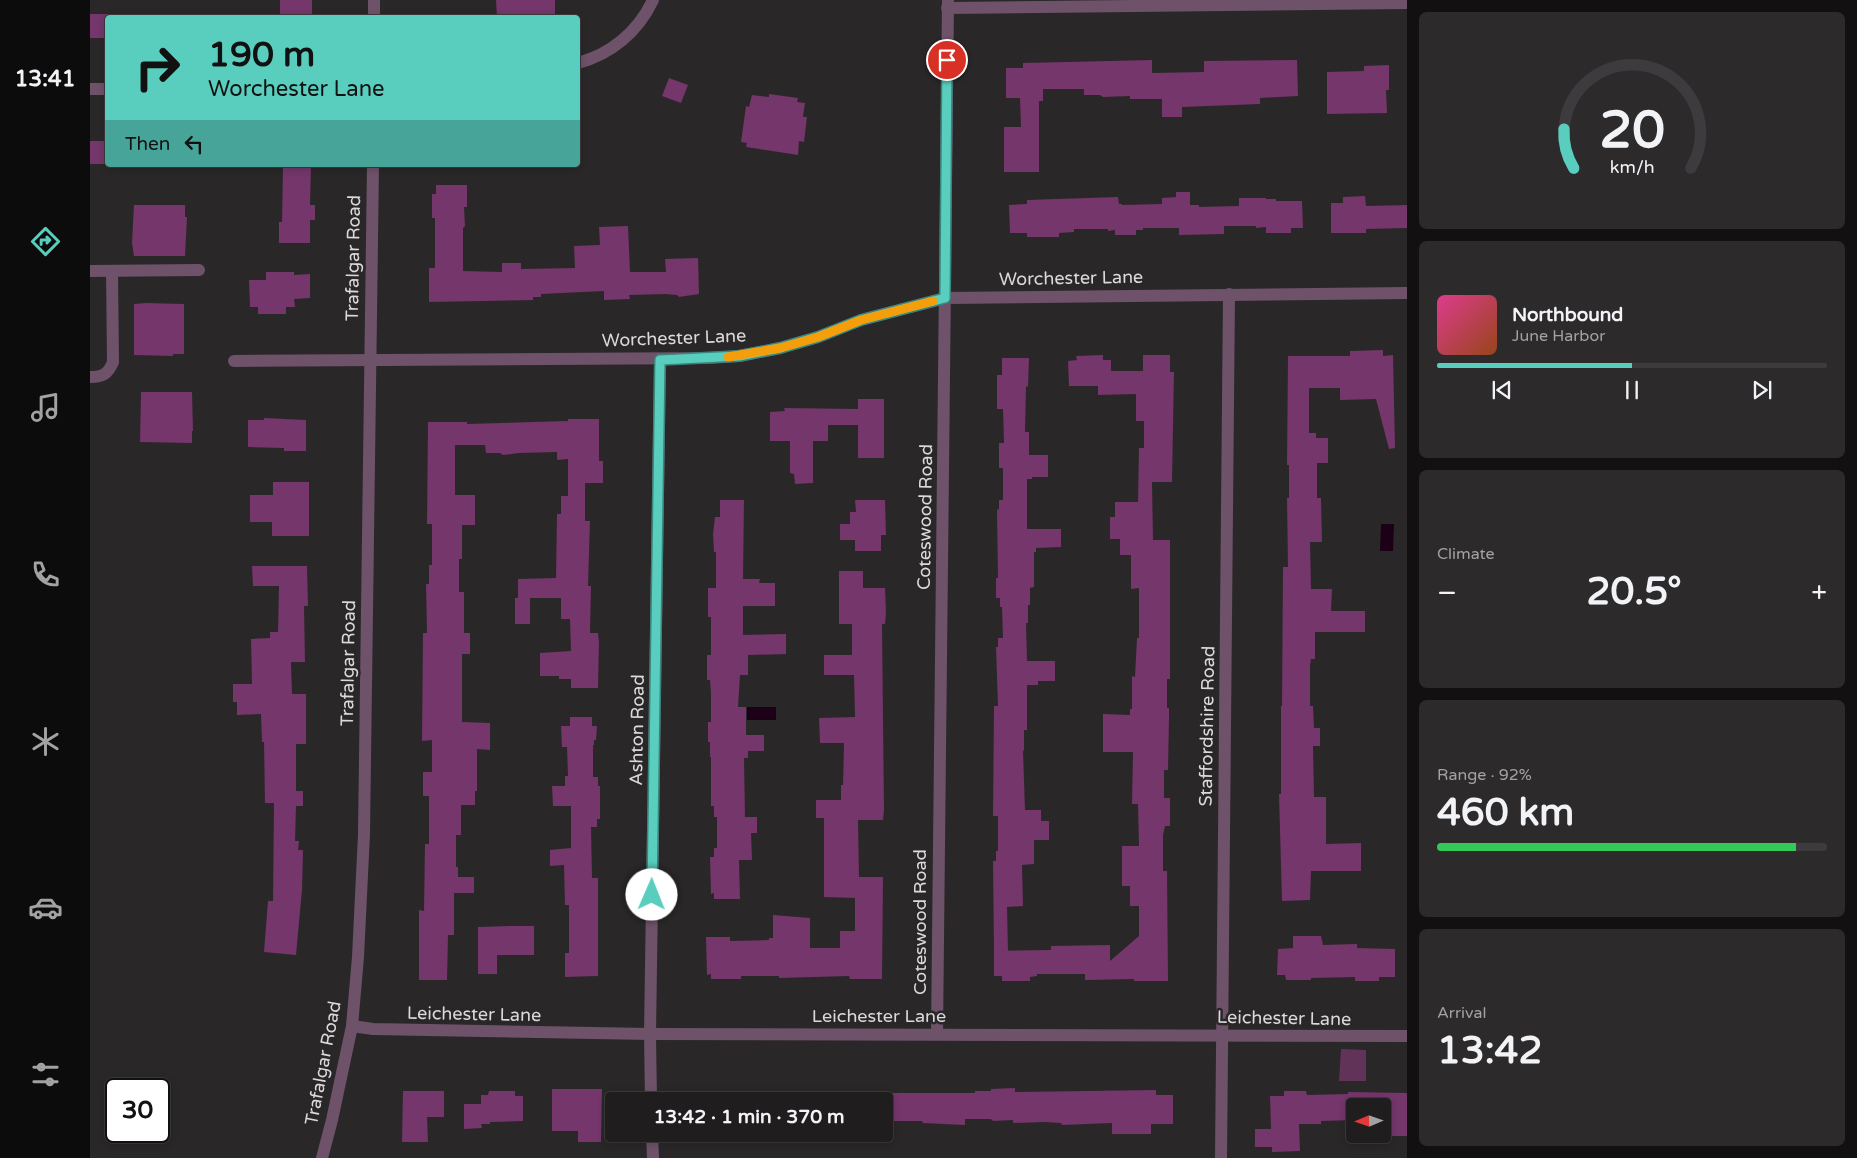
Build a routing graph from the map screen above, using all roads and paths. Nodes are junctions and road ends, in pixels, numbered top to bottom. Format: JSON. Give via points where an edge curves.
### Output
{"nodes":[{"id":1,"x":374,"y":0,"type":"edge"},
{"id":2,"x":653,"y":0,"type":"edge"},
{"id":3,"x":1407,"y":3,"type":"edge"},
{"id":4,"x":948,"y":4,"type":"edge"},
{"id":5,"x":374,"y":15,"type":"edge"},
{"id":6,"x":580,"y":62,"type":"edge"},
{"id":7,"x":90,"y":89,"type":"edge"},
{"id":8,"x":105,"y":89,"type":"edge"},
{"id":9,"x":373,"y":167,"type":"edge"},
{"id":10,"x":199,"y":270,"type":"dead end"},
{"id":11,"x":90,"y":271,"type":"edge"},
{"id":12,"x":112,"y":271,"type":"junction"},
{"id":13,"x":1407,"y":293,"type":"edge"},
{"id":14,"x":1229,"y":294,"type":"junction"},
{"id":15,"x":945,"y":298,"type":"junction"},
{"id":16,"x":660,"y":360,"type":"junction"},
{"id":17,"x":234,"y":361,"type":"dead end"},
{"id":18,"x":369,"y":361,"type":"junction"},
{"id":19,"x":90,"y":377,"type":"edge"},
{"id":20,"x":352,"y":1026,"type":"junction"},
{"id":21,"x":650,"y":1034,"type":"junction"},
{"id":22,"x":937,"y":1034,"type":"junction"},
{"id":23,"x":1222,"y":1035,"type":"junction"},
{"id":24,"x":1407,"y":1036,"type":"edge"},
{"id":25,"x":651,"y":1092,"type":"edge"},
{"id":26,"x":652,"y":1142,"type":"edge"},
{"id":27,"x":322,"y":1158,"type":"edge"},
{"id":28,"x":652,"y":1158,"type":"edge"},
{"id":29,"x":1222,"y":1158,"type":"edge"}],
"edges":[{"from":1,"to":5,"type":"street"},
{"from":2,"to":6,"type":"street","via":[[625,38],[600,56]]},
{"from":3,"to":4,"type":"street"},
{"from":4,"to":15,"type":"street","name":"Coteswood Road"},
{"from":7,"to":8,"type":"street"},
{"from":9,"to":18,"type":"street","name":"Trafalgar Road"},
{"from":10,"to":12,"type":"street"},
{"from":11,"to":12,"type":"street"},
{"from":12,"to":19,"type":"street","via":[[113,362],[109,372],[101,377]]},
{"from":13,"to":14,"type":"street","name":"Worchester Lane"},
{"from":14,"to":15,"type":"street","name":"Worchester Lane"},
{"from":14,"to":23,"type":"street","name":"Staffordshire Road"},
{"from":15,"to":16,"type":"street","name":"Worchester Lane","via":[[861,320],[780,348],[739,356]]},
{"from":15,"to":22,"type":"street","name":"Coteswood Road"},
{"from":16,"to":18,"type":"street","name":"Worchester Lane"},
{"from":16,"to":21,"type":"street","name":"Ashton Road"},
{"from":17,"to":18,"type":"street","name":"Worchester Lane"},
{"from":18,"to":20,"type":"street","name":"Trafalgar Road","via":[[364,834]]},
{"from":20,"to":21,"type":"street","name":"Leichester Lane"},
{"from":20,"to":27,"type":"street","name":"Trafalgar Road"},
{"from":21,"to":22,"type":"street","name":"Leichester Lane"},
{"from":21,"to":25,"type":"street","name":"Ashton Road"},
{"from":22,"to":23,"type":"street","name":"Leichester Lane"},
{"from":23,"to":24,"type":"street","name":"Leichester Lane"},
{"from":23,"to":29,"type":"street","name":"Staffordshire Road"},
{"from":26,"to":28,"type":"street"}]}
